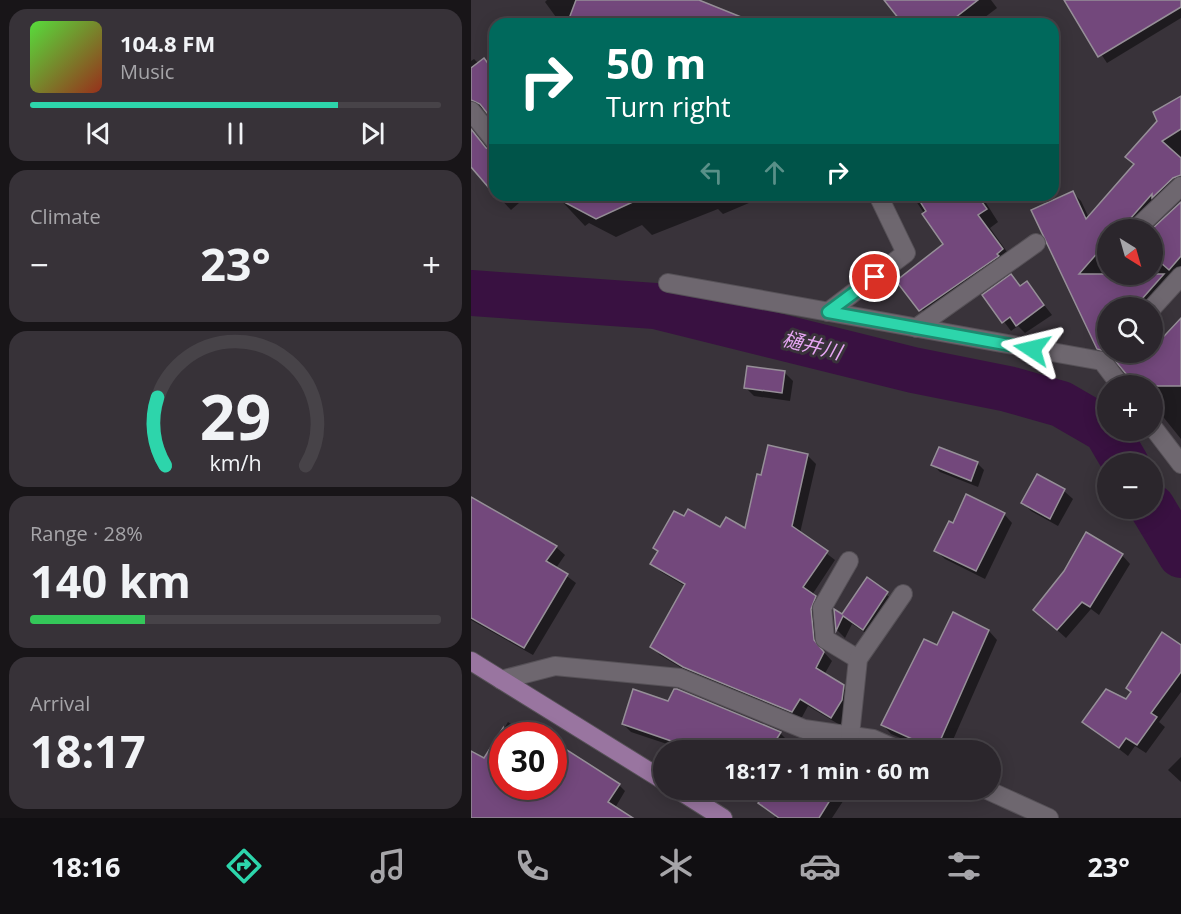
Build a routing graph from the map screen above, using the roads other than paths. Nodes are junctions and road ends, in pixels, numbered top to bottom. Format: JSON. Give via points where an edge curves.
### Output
{"nodes":[{"id":1,"x":471,"y":111,"type":"edge"},
{"id":2,"x":489,"y":134,"type":"edge"},
{"id":3,"x":1181,"y":186,"type":"edge"},
{"id":4,"x":881,"y":201,"type":"edge"},
{"id":5,"x":1146,"y":219,"type":"edge"},
{"id":6,"x":1036,"y":243,"type":"dead end"},
{"id":7,"x":1181,"y":276,"type":"edge"},
{"id":8,"x":668,"y":283,"type":"dead end"},
{"id":9,"x":1162,"y":297,"type":"edge"},
{"id":10,"x":828,"y":312,"type":"junction"},
{"id":11,"x":916,"y":328,"type":"junction"},
{"id":12,"x":1097,"y":356,"type":"edge"},
{"id":13,"x":1163,"y":440,"type":"edge"},
{"id":14,"x":1181,"y":464,"type":"edge"},
{"id":15,"x":849,"y":561,"type":"dead end"},
{"id":16,"x":903,"y":594,"type":"dead end"},
{"id":17,"x":858,"y":659,"type":"junction"},
{"id":18,"x":473,"y":665,"type":"edge"},
{"id":19,"x":501,"y":680,"type":"junction"},
{"id":20,"x":850,"y":735,"type":"junction"},
{"id":21,"x":875,"y":740,"type":"edge"},
{"id":22,"x":653,"y":774,"type":"edge"},
{"id":23,"x":1001,"y":796,"type":"edge"},
{"id":24,"x":694,"y":800,"type":"edge"},
{"id":25,"x":723,"y":818,"type":"edge"},
{"id":26,"x":1049,"y":818,"type":"edge"}],
"edges":[{"from":1,"to":2,"type":"street"},
{"from":3,"to":5,"type":"street"},
{"from":4,"to":10,"type":"street","via":[[906,253]]},
{"from":6,"to":11,"type":"street"},
{"from":7,"to":9,"type":"street"},
{"from":8,"to":10,"type":"street"},
{"from":10,"to":11,"type":"street"},
{"from":11,"to":12,"type":"street"},
{"from":13,"to":14,"type":"street"},
{"from":15,"to":17,"type":"street","via":[[822,608],[825,639]]},
{"from":16,"to":17,"type":"street"},
{"from":17,"to":20,"type":"street"},
{"from":18,"to":19,"type":"main road"},
{"from":19,"to":20,"type":"street","via":[[555,666],[679,678],[804,729]]},
{"from":19,"to":22,"type":"main road"},
{"from":20,"to":21,"type":"street"},
{"from":23,"to":26,"type":"street"},
{"from":24,"to":25,"type":"main road"}]}
